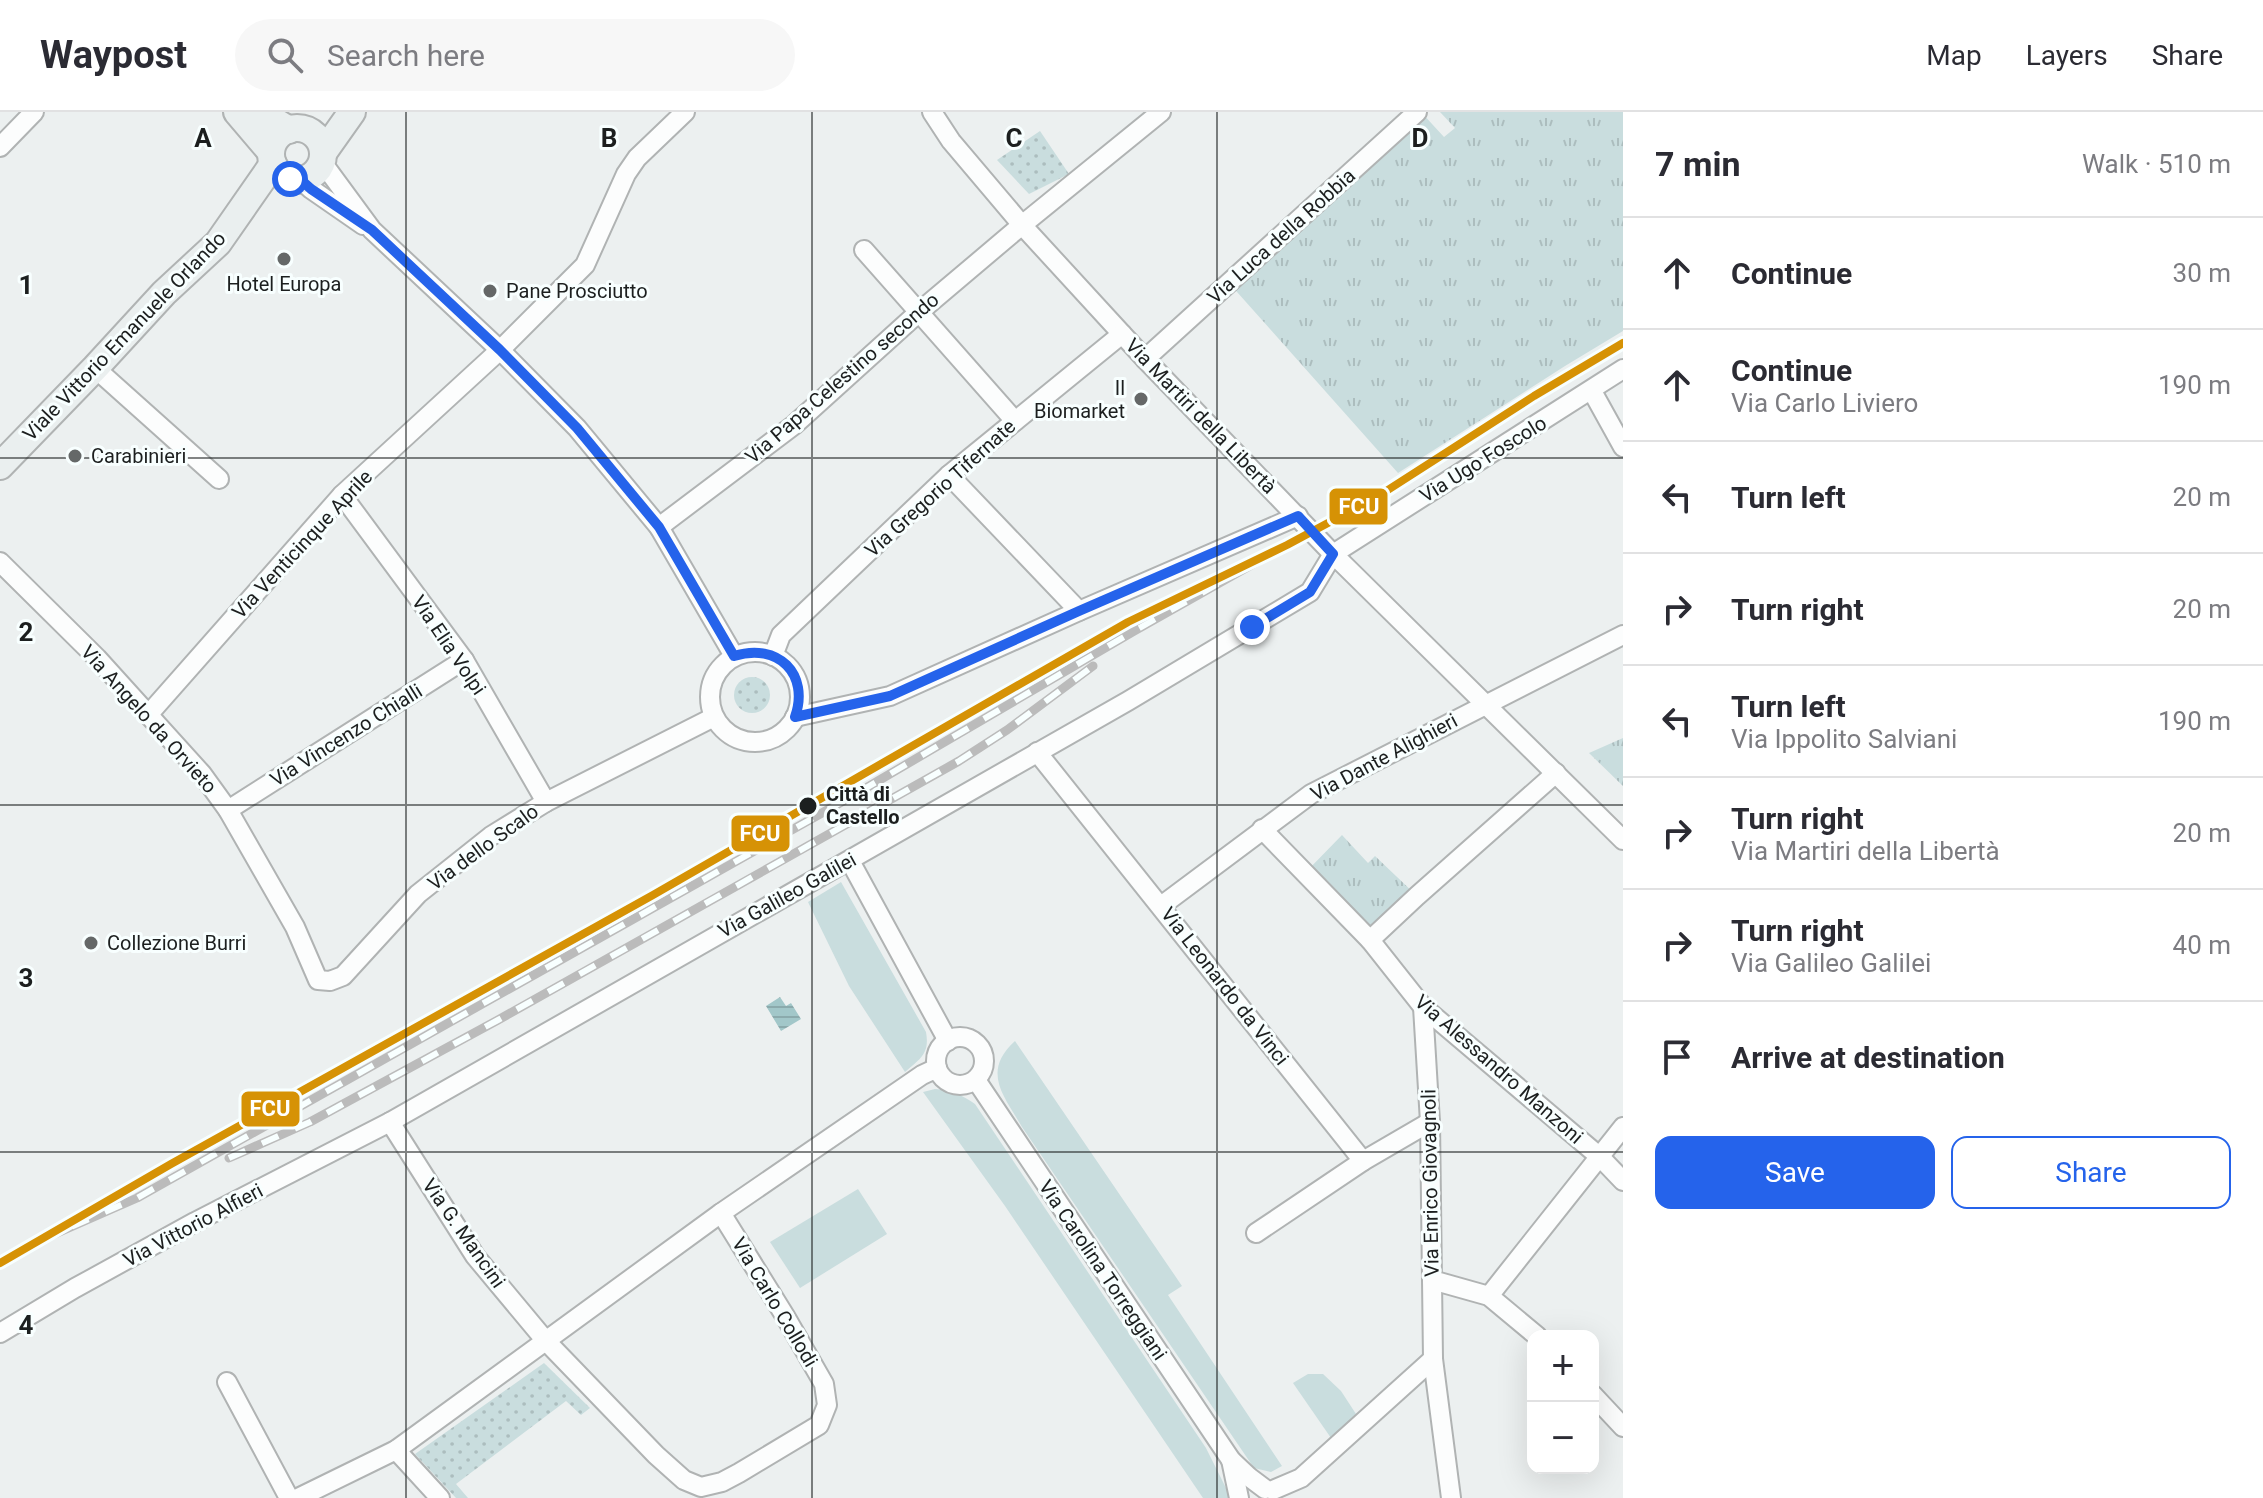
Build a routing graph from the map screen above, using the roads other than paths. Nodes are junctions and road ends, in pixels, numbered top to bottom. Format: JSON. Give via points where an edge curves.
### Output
{"nodes":[{"id":1,"x":34,"y":112,"type":"edge"},
{"id":2,"x":237,"y":112,"type":"edge"},
{"id":3,"x":260,"y":112,"type":"edge"},
{"id":4,"x":352,"y":112,"type":"edge"},
{"id":5,"x":685,"y":112,"type":"edge"},
{"id":6,"x":932,"y":112,"type":"edge"},
{"id":7,"x":1161,"y":112,"type":"edge"},
{"id":8,"x":1417,"y":112,"type":"edge"},
{"id":9,"x":305,"y":124,"type":"edge"},
{"id":10,"x":0,"y":147,"type":"edge"},
{"id":11,"x":322,"y":158,"type":"junction"},
{"id":12,"x":284,"y":169,"type":"junction"},
{"id":13,"x":1022,"y":225,"type":"junction"},
{"id":14,"x":372,"y":230,"type":"junction"},
{"id":15,"x":864,"y":250,"type":"dead end"},
{"id":16,"x":919,"y":312,"type":"junction"},
{"id":17,"x":1122,"y":334,"type":"junction"},
{"id":18,"x":500,"y":350,"type":"junction"},
{"id":19,"x":1145,"y":359,"type":"junction"},
{"id":20,"x":95,"y":368,"type":"junction"},
{"id":21,"x":1623,"y":369,"type":"edge"},
{"id":22,"x":1592,"y":391,"type":"junction"},
{"id":23,"x":1015,"y":421,"type":"junction"},
{"id":24,"x":1623,"y":447,"type":"edge"},
{"id":25,"x":0,"y":466,"type":"edge"},
{"id":26,"x":949,"y":475,"type":"junction"},
{"id":27,"x":219,"y":479,"type":"dead end"},
{"id":28,"x":342,"y":495,"type":"junction"},
{"id":29,"x":1298,"y":516,"type":"junction"},
{"id":30,"x":659,"y":527,"type":"junction"},
{"id":31,"x":1333,"y":554,"type":"junction"},
{"id":32,"x":0,"y":562,"type":"edge"},
{"id":33,"x":1079,"y":611,"type":"junction"},
{"id":34,"x":1623,"y":635,"type":"edge"},
{"id":35,"x":734,"y":656,"type":"junction"},
{"id":36,"x":773,"y":656,"type":"junction"},
{"id":37,"x":464,"y":660,"type":"junction"},
{"id":38,"x":1485,"y":704,"type":"junction"},
{"id":39,"x":148,"y":715,"type":"junction"},
{"id":40,"x":714,"y":717,"type":"junction"},
{"id":41,"x":795,"y":717,"type":"junction"},
{"id":42,"x":1037,"y":752,"type":"junction"},
{"id":43,"x":1556,"y":773,"type":"junction"},
{"id":44,"x":546,"y":802,"type":"junction"},
{"id":45,"x":228,"y":810,"type":"junction"},
{"id":46,"x":1262,"y":829,"type":"junction"},
{"id":47,"x":1623,"y":840,"type":"edge"},
{"id":48,"x":850,"y":861,"type":"junction"},
{"id":49,"x":1161,"y":906,"type":"junction"},
{"id":50,"x":1370,"y":940,"type":"junction"},
{"id":51,"x":318,"y":980,"type":"joint"},
{"id":52,"x":1423,"y":1007,"type":"junction"},
{"id":53,"x":948,"y":1041,"type":"junction"},
{"id":54,"x":937,"y":1068,"type":"junction"},
{"id":55,"x":976,"y":1080,"type":"junction"},
{"id":56,"x":390,"y":1122,"type":"junction"},
{"id":57,"x":1430,"y":1122,"type":"junction"},
{"id":58,"x":1623,"y":1127,"type":"edge"},
{"id":59,"x":1600,"y":1157,"type":"junction"},
{"id":60,"x":1363,"y":1161,"type":"junction"},
{"id":61,"x":1623,"y":1181,"type":"edge"},
{"id":62,"x":721,"y":1213,"type":"junction"},
{"id":63,"x":1256,"y":1233,"type":"dead end"},
{"id":64,"x":1432,"y":1280,"type":"junction"},
{"id":65,"x":1489,"y":1296,"type":"junction"},
{"id":66,"x":1530,"y":1330,"type":"edge"},
{"id":67,"x":0,"y":1333,"type":"edge"},
{"id":68,"x":545,"y":1340,"type":"junction"},
{"id":69,"x":1433,"y":1359,"type":"junction"},
{"id":70,"x":227,"y":1382,"type":"dead end"},
{"id":71,"x":1599,"y":1401,"type":"edge"},
{"id":72,"x":1623,"y":1427,"type":"edge"},
{"id":73,"x":396,"y":1450,"type":"junction"},
{"id":74,"x":1231,"y":1460,"type":"junction"},
{"id":75,"x":1301,"y":1478,"type":"junction"},
{"id":76,"x":1275,"y":1492,"type":"edge"},
{"id":77,"x":289,"y":1498,"type":"edge"},
{"id":78,"x":298,"y":1498,"type":"edge"},
{"id":79,"x":440,"y":1498,"type":"edge"},
{"id":80,"x":1239,"y":1498,"type":"edge"},
{"id":81,"x":1245,"y":1498,"type":"edge"},
{"id":82,"x":1294,"y":1498,"type":"edge"},
{"id":83,"x":1451,"y":1498,"type":"edge"}],
"edges":[{"from":1,"to":10,"type":"street"},
{"from":2,"to":12,"type":"main road"},
{"from":3,"to":9,"type":"main road"},
{"from":4,"to":11,"type":"main road"},
{"from":5,"to":18,"type":"street","name":"Via Venticinque Aprile","via":[[626,174],[585,265]]},
{"from":6,"to":13,"type":"street","name":"Via Martiri della Libertà"},
{"from":7,"to":13,"type":"street","name":"Via Papa Celestino secondo"},
{"from":8,"to":19,"type":"street","name":"Via Luca della Robbia"},
{"from":9,"to":11,"type":"main road","via":[[317,138]]},
{"from":9,"to":12,"type":"main road","via":[[277,138]]},
{"from":11,"to":12,"type":"main road","via":[[314,174]]},
{"from":11,"to":14,"type":"street"},
{"from":12,"to":14,"type":"street"},
{"from":12,"to":20,"type":"main road","name":"Viale Vittorio Emanuele Orlando"},
{"from":13,"to":16,"type":"street","name":"Via Papa Celestino secondo"},
{"from":13,"to":17,"type":"street","name":"Via Martiri della Libertà"},
{"from":14,"to":18,"type":"street"},
{"from":15,"to":16,"type":"street"},
{"from":16,"to":23,"type":"street"},
{"from":16,"to":30,"type":"street","name":"Via Papa Celestino secondo","via":[[794,425]]},
{"from":17,"to":19,"type":"street","name":"Via Martiri della Libertà"},
{"from":17,"to":23,"type":"street","name":"Via Gregorio Tifernate"},
{"from":18,"to":28,"type":"street","name":"Via Venticinque Aprile"},
{"from":18,"to":30,"type":"street","via":[[577,428]]},
{"from":19,"to":29,"type":"street","name":"Via Martiri della Libertà"},
{"from":20,"to":25,"type":"main road","name":"Viale Vittorio Emanuele Orlando"},
{"from":20,"to":27,"type":"street"},
{"from":21,"to":22,"type":"street","name":"Via Ugo Foscolo"},
{"from":22,"to":24,"type":"street"},
{"from":22,"to":31,"type":"street","name":"Via Ugo Foscolo"},
{"from":23,"to":26,"type":"street","name":"Via Gregorio Tifernate"},
{"from":26,"to":33,"type":"street"},
{"from":26,"to":36,"type":"street","name":"Via Gregorio Tifernate","via":[[781,635]]},
{"from":28,"to":37,"type":"street","name":"Via Elia Volpi"},
{"from":28,"to":39,"type":"street","name":"Via Venticinque Aprile"},
{"from":29,"to":31,"type":"street","name":"Via Martiri della Libertà"},
{"from":29,"to":33,"type":"street"},
{"from":30,"to":35,"type":"street"},
{"from":31,"to":38,"type":"street","name":"Via Martiri della Libertà"},
{"from":31,"to":42,"type":"street","name":"Via Galileo Galilei","via":[[1310,592]]},
{"from":32,"to":39,"type":"street","name":"Via Angelo da Orvieto"},
{"from":33,"to":41,"type":"street","via":[[885,698]]},
{"from":34,"to":38,"type":"street","name":"Via Dante Alighieri"},
{"from":35,"to":36,"type":"street"},
{"from":35,"to":40,"type":"street","via":[[714,676]]},
{"from":36,"to":41,"type":"street","via":[[784,662],[797,682]]},
{"from":37,"to":44,"type":"street","name":"Via Elia Volpi"},
{"from":37,"to":45,"type":"street","name":"Via Vincenzo Chialli"},
{"from":38,"to":43,"type":"street","name":"Via Martiri della Libertà"},
{"from":38,"to":46,"type":"street","name":"Via Dante Alighieri","via":[[1311,794]]},
{"from":39,"to":45,"type":"street","name":"Via Angelo da Orvieto"},
{"from":40,"to":41,"type":"street","via":[[731,735],[758,742],[785,730]]},
{"from":40,"to":44,"type":"street","name":"Via dello Scalo"},
{"from":42,"to":48,"type":"street","name":"Via Galileo Galilei"},
{"from":42,"to":49,"type":"street","name":"Via Leonardo da Vinci"},
{"from":43,"to":47,"type":"street","name":"Via Martiri della Libertà"},
{"from":43,"to":50,"type":"street"},
{"from":44,"to":51,"type":"street","name":"Via dello Scalo","via":[[491,836],[418,894],[343,976]]},
{"from":45,"to":51,"type":"street","name":"Via Angelo da Orvieto","via":[[295,927]]},
{"from":46,"to":49,"type":"street","name":"Via Dante Alighieri"},
{"from":46,"to":50,"type":"street","name":"Via Alessandro Manzoni"},
{"from":48,"to":53,"type":"street"},
{"from":48,"to":56,"type":"street","name":"Via Galileo Galilei"},
{"from":49,"to":60,"type":"street","name":"Via Leonardo da Vinci"},
{"from":50,"to":52,"type":"street","name":"Via Alessandro Manzoni"},
{"from":52,"to":57,"type":"street","name":"Via Enrico Giovagnoli"},
{"from":52,"to":59,"type":"street","name":"Via Alessandro Manzoni"},
{"from":53,"to":54,"type":"street","via":[[938,1053]]},
{"from":53,"to":55,"type":"street","via":[[963,1037],[977,1044],[984,1058]]},
{"from":54,"to":55,"type":"street","via":[[954,1084]]},
{"from":54,"to":62,"type":"street","name":"Via Carlo Collodi"},
{"from":55,"to":74,"type":"street","name":"Via Carolina Torreggiani"},
{"from":56,"to":67,"type":"street","name":"Via Vittorio Alfieri","via":[[195,1222]]},
{"from":56,"to":68,"type":"street","name":"Via G. Mancini","via":[[475,1256]]},
{"from":57,"to":60,"type":"street"},
{"from":57,"to":64,"type":"street","name":"Via Enrico Giovagnoli"},
{"from":58,"to":59,"type":"street"},
{"from":59,"to":61,"type":"street","name":"Via Alessandro Manzoni"},
{"from":59,"to":65,"type":"street"},
{"from":60,"to":63,"type":"street"},
{"from":62,"to":68,"type":"street","name":"Via Carlo Collodi"},
{"from":62,"to":68,"type":"street","name":"Via Carlo Collodi","via":[[824,1384],[827,1405],[819,1425],[722,1482],[701,1487],[684,1480],[656,1455]]},
{"from":64,"to":65,"type":"street"},
{"from":64,"to":69,"type":"street","name":"Via Enrico Giovagnoli"},
{"from":65,"to":66,"type":"street"},
{"from":68,"to":73,"type":"street","name":"Via Carlo Collodi"},
{"from":69,"to":75,"type":"street"},
{"from":69,"to":83,"type":"street","name":"Via Enrico Giovagnoli"},
{"from":70,"to":77,"type":"street"},
{"from":71,"to":72,"type":"street"},
{"from":73,"to":78,"type":"street","name":"Via Carlo Collodi"},
{"from":73,"to":79,"type":"street"},
{"from":74,"to":76,"type":"street","name":"Via Carolina Torreggiani"},
{"from":74,"to":80,"type":"street","name":"Via Carolina Torreggiani"},
{"from":75,"to":76,"type":"street"},
{"from":75,"to":82,"type":"street"},
{"from":76,"to":81,"type":"street","via":[[1257,1490]]}]}
